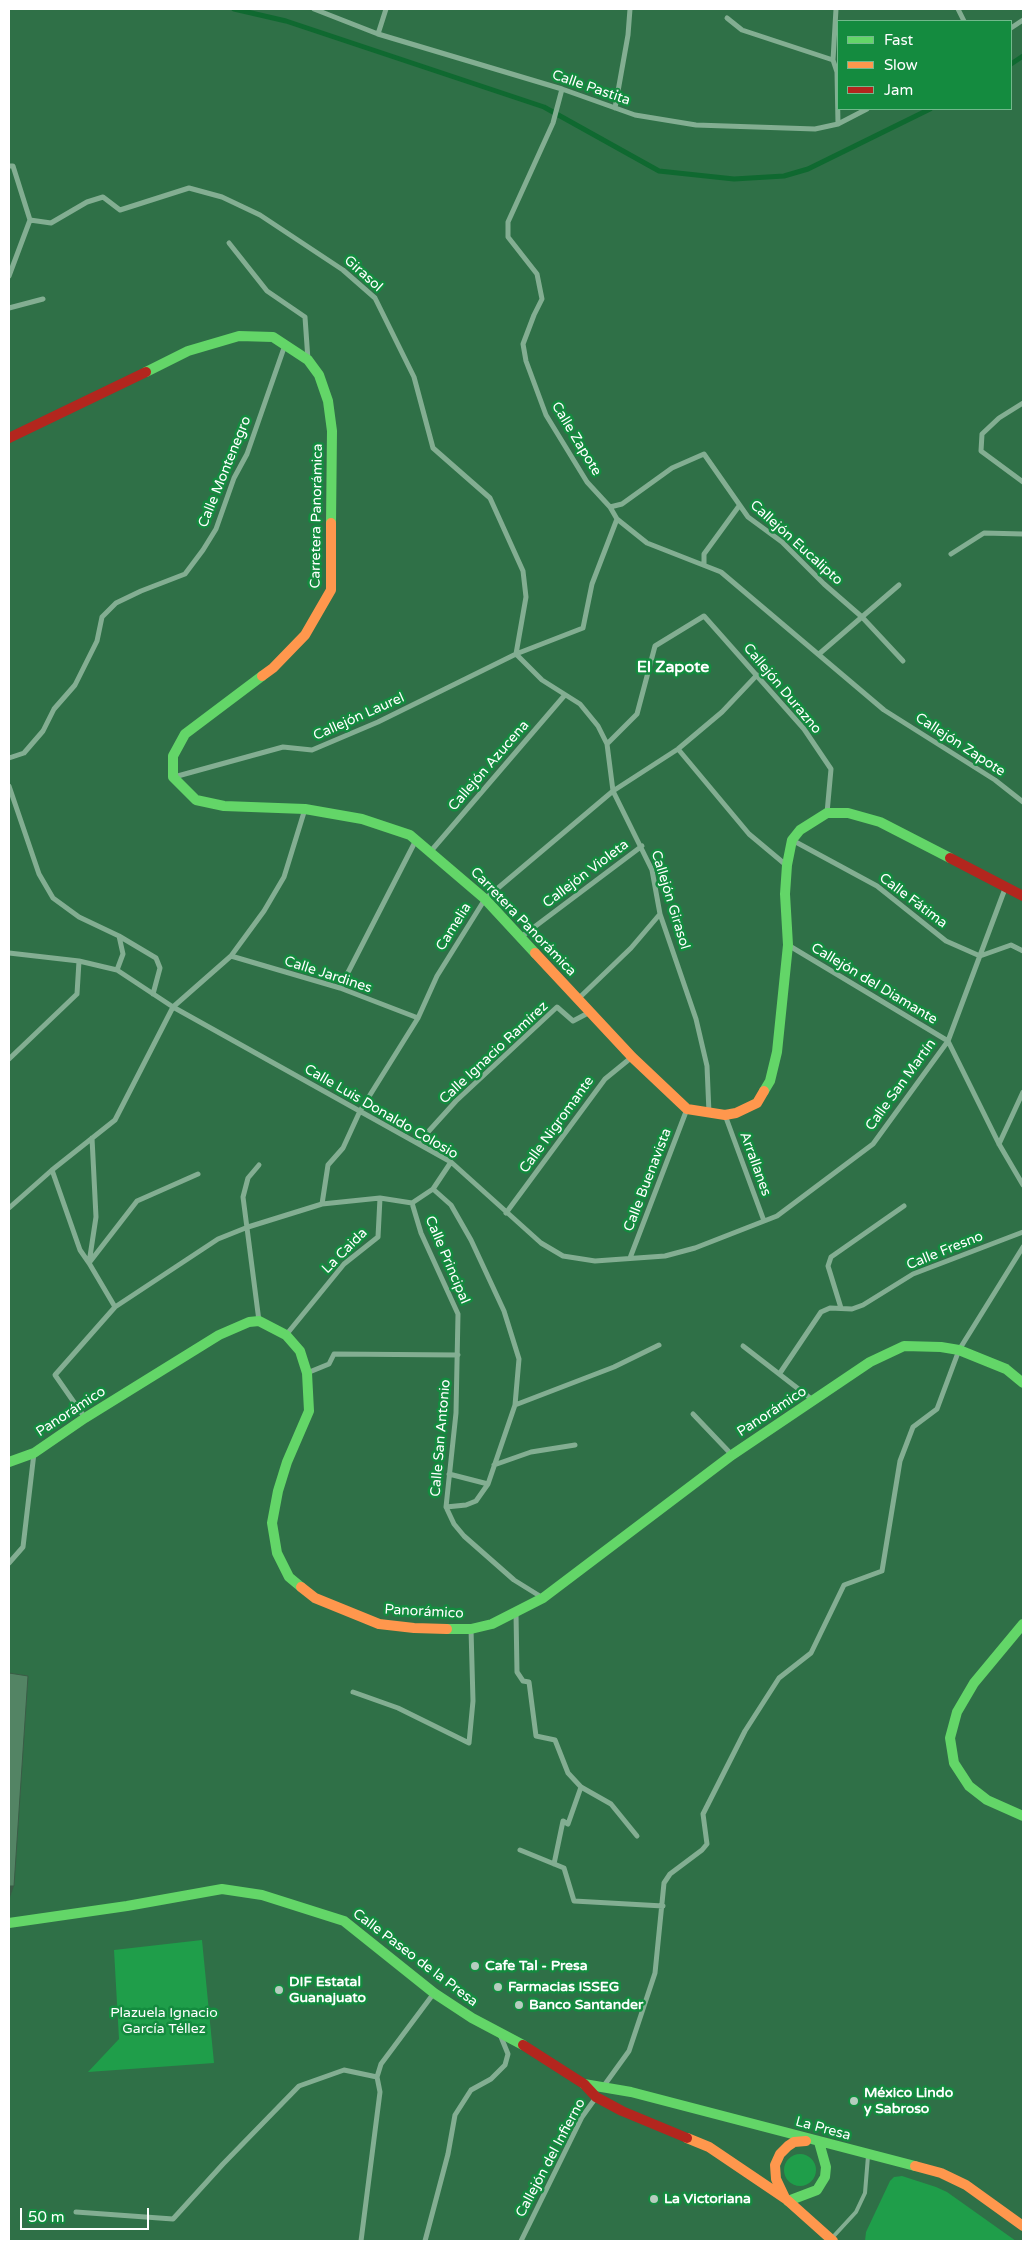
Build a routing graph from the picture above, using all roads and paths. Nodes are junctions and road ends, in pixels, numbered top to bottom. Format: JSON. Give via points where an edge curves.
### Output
{"nodes":[{"id":1,"x":314,"y":9,"type":"edge"},
{"id":2,"x":386,"y":9,"type":"edge"},
{"id":3,"x":630,"y":9,"type":"edge"},
{"id":4,"x":836,"y":9,"type":"edge"},
{"id":5,"x":727,"y":18,"type":"dead end"},
{"id":6,"x":1023,"y":20,"type":"edge"},
{"id":7,"x":1012,"y":27,"type":"edge"},
{"id":8,"x":378,"y":34,"type":"junction"},
{"id":9,"x":833,"y":60,"type":"junction"},
{"id":10,"x":837,"y":72,"type":"edge"},
{"id":11,"x":562,"y":89,"type":"junction"},
{"id":12,"x":615,"y":108,"type":"junction"},
{"id":13,"x":838,"y":110,"type":"edge"},
{"id":14,"x":864,"y":110,"type":"edge"},
{"id":15,"x":838,"y":124,"type":"junction"},
{"id":16,"x":9,"y":166,"type":"edge"},
{"id":17,"x":30,"y":220,"type":"junction"},
{"id":18,"x":229,"y":243,"type":"dead end"},
{"id":19,"x":9,"y":276,"type":"edge"},
{"id":20,"x":43,"y":299,"type":"dead end"},
{"id":21,"x":9,"y":308,"type":"edge"},
{"id":22,"x":285,"y":345,"type":"junction"},
{"id":23,"x":308,"y":360,"type":"junction"},
{"id":24,"x":1023,"y":403,"type":"edge"},
{"id":25,"x":9,"y":438,"type":"edge"},
{"id":26,"x":1023,"y":482,"type":"edge"},
{"id":27,"x":610,"y":506,"type":"junction"},
{"id":28,"x":739,"y":506,"type":"junction"},
{"id":29,"x":617,"y":519,"type":"junction"},
{"id":30,"x":1023,"y":534,"type":"edge"},
{"id":31,"x":951,"y":554,"type":"dead end"},
{"id":32,"x":704,"y":565,"type":"junction"},
{"id":33,"x":899,"y":585,"type":"dead end"},
{"id":34,"x":862,"y":617,"type":"junction"},
{"id":35,"x":516,"y":654,"type":"junction"},
{"id":36,"x":819,"y":654,"type":"junction"},
{"id":37,"x":902,"y":661,"type":"dead end"},
{"id":38,"x":757,"y":675,"type":"junction"},
{"id":39,"x":564,"y":696,"type":"junction"},
{"id":40,"x":884,"y":710,"type":"joint"},
{"id":41,"x":607,"y":744,"type":"junction"},
{"id":42,"x":678,"y":749,"type":"junction"},
{"id":43,"x":9,"y":758,"type":"edge"},
{"id":44,"x":174,"y":777,"type":"junction"},
{"id":45,"x":9,"y":786,"type":"edge"},
{"id":46,"x":612,"y":790,"type":"junction"},
{"id":47,"x":1023,"y":802,"type":"edge"},
{"id":48,"x":305,"y":809,"type":"junction"},
{"id":49,"x":827,"y":813,"type":"junction"},
{"id":50,"x":416,"y":840,"type":"junction"},
{"id":51,"x":792,"y":840,"type":"junction"},
{"id":52,"x":642,"y":846,"type":"junction"},
{"id":53,"x":431,"y":851,"type":"junction"},
{"id":54,"x":787,"y":865,"type":"junction"},
{"id":55,"x":1006,"y":886,"type":"junction"},
{"id":56,"x":1023,"y":896,"type":"edge"},
{"id":57,"x":485,"y":899,"type":"junction"},
{"id":58,"x":660,"y":914,"type":"junction"},
{"id":59,"x":119,"y":936,"type":"junction"},
{"id":60,"x":520,"y":937,"type":"junction"},
{"id":61,"x":788,"y":945,"type":"junction"},
{"id":62,"x":1023,"y":951,"type":"edge"},
{"id":63,"x":9,"y":953,"type":"edge"},
{"id":64,"x":231,"y":956,"type":"junction"},
{"id":65,"x":980,"y":956,"type":"junction"},
{"id":66,"x":80,"y":961,"type":"junction"},
{"id":67,"x":118,"y":970,"type":"junction"},
{"id":68,"x":340,"y":988,"type":"junction"},
{"id":69,"x":153,"y":994,"type":"junction"},
{"id":70,"x":578,"y":999,"type":"junction"},
{"id":71,"x":173,"y":1007,"type":"junction"},
{"id":72,"x":590,"y":1012,"type":"junction"},
{"id":73,"x":418,"y":1018,"type":"junction"},
{"id":74,"x":948,"y":1041,"type":"junction"},
{"id":75,"x":632,"y":1057,"type":"junction"},
{"id":76,"x":9,"y":1059,"type":"edge"},
{"id":77,"x":1023,"y":1092,"type":"edge"},
{"id":78,"x":687,"y":1109,"type":"junction"},
{"id":79,"x":360,"y":1111,"type":"junction"},
{"id":80,"x":709,"y":1113,"type":"junction"},
{"id":81,"x":725,"y":1115,"type":"junction"},
{"id":82,"x":92,"y":1138,"type":"junction"},
{"id":83,"x":418,"y":1143,"type":"junction"},
{"id":84,"x":999,"y":1144,"type":"junction"},
{"id":85,"x":451,"y":1162,"type":"junction"},
{"id":86,"x":259,"y":1165,"type":"dead end"},
{"id":87,"x":52,"y":1170,"type":"junction"},
{"id":88,"x":198,"y":1174,"type":"dead end"},
{"id":89,"x":1023,"y":1185,"type":"edge"},
{"id":90,"x":433,"y":1189,"type":"junction"},
{"id":91,"x":380,"y":1198,"type":"junction"},
{"id":92,"x":412,"y":1203,"type":"junction"},
{"id":93,"x":322,"y":1204,"type":"junction"},
{"id":94,"x":904,"y":1206,"type":"dead end"},
{"id":95,"x":9,"y":1208,"type":"edge"},
{"id":96,"x":506,"y":1213,"type":"junction"},
{"id":97,"x":764,"y":1220,"type":"junction"},
{"id":98,"x":248,"y":1226,"type":"junction"},
{"id":99,"x":1023,"y":1232,"type":"edge"},
{"id":100,"x":1023,"y":1247,"type":"edge"},
{"id":101,"x":630,"y":1258,"type":"junction"},
{"id":102,"x":89,"y":1263,"type":"junction"},
{"id":103,"x":115,"y":1308,"type":"junction"},
{"id":104,"x":841,"y":1308,"type":"junction"},
{"id":105,"x":259,"y":1321,"type":"junction"},
{"id":106,"x":286,"y":1335,"type":"junction"},
{"id":107,"x":659,"y":1345,"type":"dead end"},
{"id":108,"x":743,"y":1346,"type":"dead end"},
{"id":109,"x":959,"y":1350,"type":"junction"},
{"id":110,"x":458,"y":1355,"type":"junction"},
{"id":111,"x":307,"y":1373,"type":"junction"},
{"id":112,"x":780,"y":1373,"type":"junction"},
{"id":113,"x":1023,"y":1382,"type":"edge"},
{"id":114,"x":814,"y":1401,"type":"junction"},
{"id":115,"x":514,"y":1405,"type":"junction"},
{"id":116,"x":693,"y":1414,"type":"dead end"},
{"id":117,"x":85,"y":1418,"type":"junction"},
{"id":118,"x":575,"y":1446,"type":"dead end"},
{"id":119,"x":34,"y":1453,"type":"junction"},
{"id":120,"x":732,"y":1455,"type":"junction"},
{"id":121,"x":9,"y":1462,"type":"edge"},
{"id":122,"x":494,"y":1466,"type":"junction"},
{"id":123,"x":449,"y":1474,"type":"junction"},
{"id":124,"x":488,"y":1484,"type":"junction"},
{"id":125,"x":446,"y":1507,"type":"junction"},
{"id":126,"x":9,"y":1563,"type":"edge"},
{"id":127,"x":543,"y":1598,"type":"junction"},
{"id":128,"x":516,"y":1612,"type":"junction"},
{"id":129,"x":1023,"y":1624,"type":"edge"},
{"id":130,"x":471,"y":1629,"type":"junction"},
{"id":131,"x":353,"y":1692,"type":"dead end"},
{"id":132,"x":582,"y":1787,"type":"junction"},
{"id":133,"x":1023,"y":1816,"type":"edge"},
{"id":134,"x":637,"y":1836,"type":"dead end"},
{"id":135,"x":520,"y":1850,"type":"dead end"},
{"id":136,"x":554,"y":1864,"type":"junction"},
{"id":137,"x":663,"y":1906,"type":"junction"},
{"id":138,"x":9,"y":1923,"type":"edge"},
{"id":139,"x":434,"y":1993,"type":"junction"},
{"id":140,"x":499,"y":2031,"type":"junction"},
{"id":141,"x":377,"y":2077,"type":"junction"},
{"id":142,"x":584,"y":2084,"type":"junction"},
{"id":143,"x":604,"y":2086,"type":"junction"},
{"id":144,"x":596,"y":2097,"type":"junction"},
{"id":145,"x":816,"y":2142,"type":"junction"},
{"id":146,"x":868,"y":2155,"type":"junction"},
{"id":147,"x":787,"y":2200,"type":"junction"},
{"id":148,"x":76,"y":2212,"type":"dead end"},
{"id":149,"x":1023,"y":2226,"type":"edge"},
{"id":150,"x":832,"y":2240,"type":"edge"},
{"id":151,"x":361,"y":2241,"type":"edge"},
{"id":152,"x":425,"y":2241,"type":"edge"},
{"id":153,"x":521,"y":2241,"type":"edge"}],
"edges":[{"from":1,"to":8,"type":"street","name":"Calle Pastita"},
{"from":2,"to":8,"type":"street"},
{"from":3,"to":12,"type":"street"},
{"from":4,"to":9,"type":"street"},
{"from":5,"to":9,"type":"street","via":[[742,30]]},
{"from":6,"to":7,"type":"street"},
{"from":8,"to":11,"type":"street","name":"Calle Pastita"},
{"from":9,"to":10,"type":"street"},
{"from":11,"to":12,"type":"street","name":"Calle Pastita"},
{"from":11,"to":27,"type":"street","name":"Calle Zapote","via":[[553,123],[508,222],[508,237],[537,274],[542,299],[523,344],[546,415],[587,482]]},
{"from":12,"to":15,"type":"street","name":"Calle Pastita","via":[[696,125],[815,129]]},
{"from":13,"to":15,"type":"street"},
{"from":14,"to":15,"type":"street","name":"Calle Pastita"},
{"from":16,"to":17,"type":"street","via":[[13,166]]},
{"from":17,"to":19,"type":"street"},
{"from":17,"to":35,"type":"street","name":"Girasol","via":[[51,223],[87,202],[103,198],[120,210],[189,188],[222,197],[260,215],[335,264],[375,298],[414,377],[433,448],[490,498],[523,571],[526,597]]},
{"from":18,"to":23,"type":"street","via":[[267,291],[305,317]]},
{"from":20,"to":21,"type":"street"},
{"from":22,"to":23,"type":"street","name":"Carretera Panorámica"},
{"from":22,"to":25,"type":"street","name":"Carretera Panorámica","via":[[272,337],[239,336],[188,351]]},
{"from":22,"to":43,"type":"street","name":"Calle Montenegro","via":[[247,454],[234,478],[216,529],[185,574],[116,603],[102,618],[97,641],[75,685],[54,709],[24,754]]},
{"from":23,"to":44,"type":"street","name":"Carretera Panorámica","via":[[319,374],[328,401],[332,431],[331,590],[305,635],[273,668],[185,734],[173,756]]},
{"from":24,"to":26,"type":"street","via":[[982,434],[981,451]]},
{"from":27,"to":28,"type":"street","name":"Callejón Eucalipto","via":[[622,504],[672,468],[704,454]]},
{"from":27,"to":29,"type":"street","name":"Calle Zapote"},
{"from":28,"to":32,"type":"street","via":[[704,554]]},
{"from":28,"to":34,"type":"street","name":"Callejón Eucalipto"},
{"from":29,"to":32,"type":"street","name":"Calle Zapote","via":[[647,543]]},
{"from":29,"to":35,"type":"street","via":[[592,584],[583,628]]},
{"from":30,"to":31,"type":"street","via":[[984,533]]},
{"from":32,"to":36,"type":"street","name":"Calle Zapote","via":[[721,572]]},
{"from":33,"to":34,"type":"street"},
{"from":34,"to":36,"type":"street"},
{"from":34,"to":37,"type":"street","name":"Callejón Eucalipto"},
{"from":35,"to":39,"type":"street","name":"Callejón Girasol"},
{"from":35,"to":44,"type":"street","name":"Callejón Laurel","via":[[378,722],[312,750],[284,747]]},
{"from":36,"to":40,"type":"street","name":"Calle Zapote"},
{"from":38,"to":41,"type":"street","name":"Callejón Durazno","via":[[704,616],[655,646],[638,714]]},
{"from":38,"to":42,"type":"street","name":"Camelia","via":[[722,712]]},
{"from":38,"to":49,"type":"street","name":"Callejón Durazno","via":[[804,729],[831,770]]},
{"from":39,"to":41,"type":"street","name":"Callejón Girasol","via":[[580,704],[598,726]]},
{"from":39,"to":53,"type":"street","name":"Callejón Azucena"},
{"from":40,"to":47,"type":"street","name":"Callejón Zapote","via":[[995,780]]},
{"from":41,"to":46,"type":"street","name":"Callejón Girasol"},
{"from":42,"to":46,"type":"street","name":"Camelia"},
{"from":42,"to":54,"type":"street","via":[[749,834]]},
{"from":44,"to":48,"type":"street","name":"Carretera Panorámica","via":[[196,800],[224,806]]},
{"from":45,"to":59,"type":"street","via":[[39,874],[53,898],[80,917]]},
{"from":46,"to":52,"type":"street","name":"Callejón Girasol"},
{"from":46,"to":57,"type":"street","name":"Camelia"},
{"from":48,"to":50,"type":"street","name":"Carretera Panorámica","via":[[362,819]]},
{"from":48,"to":64,"type":"street","via":[[284,877],[264,912]]},
{"from":49,"to":51,"type":"street","via":[[800,830]]},
{"from":49,"to":55,"type":"street","via":[[848,813],[880,822]]},
{"from":50,"to":53,"type":"street","name":"Carretera Panorámica"},
{"from":50,"to":68,"type":"street"},
{"from":51,"to":54,"type":"street"},
{"from":51,"to":65,"type":"street","name":"Calle Fátima","via":[[877,886],[946,941]]},
{"from":52,"to":58,"type":"street","name":"Callejón Girasol","via":[[652,870]]},
{"from":52,"to":60,"type":"street","name":"Callejón Violeta"},
{"from":53,"to":57,"type":"street","name":"Carretera Panorámica"},
{"from":54,"to":61,"type":"street"},
{"from":55,"to":56,"type":"street"},
{"from":55,"to":65,"type":"street","name":"Calle San Martín"},
{"from":57,"to":60,"type":"street","name":"Carretera Panorámica"},
{"from":57,"to":73,"type":"street","name":"Camelia","via":[[437,976]]},
{"from":58,"to":70,"type":"street","via":[[631,948]]},
{"from":58,"to":80,"type":"street","name":"Callejón Girasol","via":[[696,1019],[707,1066]]},
{"from":59,"to":67,"type":"street","via":[[123,954]]},
{"from":59,"to":69,"type":"street","via":[[156,958],[160,968]]},
{"from":60,"to":70,"type":"street","name":"Carretera Panorámica"},
{"from":61,"to":74,"type":"street","name":"Callejón del Diamante"},
{"from":61,"to":81,"type":"street","via":[[777,1052],[770,1081],[757,1103]]},
{"from":62,"to":65,"type":"street","via":[[1011,945]]},
{"from":63,"to":66,"type":"street","name":"Calle Luis Donaldo Colosio"},
{"from":64,"to":68,"type":"street","name":"Calle Jardines"},
{"from":64,"to":71,"type":"street"},
{"from":65,"to":74,"type":"street","name":"Calle San Martín"},
{"from":66,"to":67,"type":"street","name":"Calle Luis Donaldo Colosio"},
{"from":66,"to":76,"type":"street","via":[[77,994]]},
{"from":67,"to":69,"type":"street","name":"Calle Luis Donaldo Colosio"},
{"from":68,"to":73,"type":"street","name":"Calle Jardines"},
{"from":69,"to":71,"type":"street","name":"Calle Luis Donaldo Colosio"},
{"from":70,"to":72,"type":"street","name":"Carretera Panorámica"},
{"from":71,"to":79,"type":"street","name":"Calle Luis Donaldo Colosio"},
{"from":71,"to":82,"type":"street","via":[[115,1120]]},
{"from":72,"to":75,"type":"street","name":"Carretera Panorámica"},
{"from":72,"to":83,"type":"street","name":"Calle Ignacio Ramírez","via":[[574,1021],[557,1007],[456,1101]]},
{"from":73,"to":79,"type":"street","name":"Camelia"},
{"from":74,"to":84,"type":"street"},
{"from":74,"to":97,"type":"street","name":"Calle San Martín","via":[[872,1144],[777,1216]]},
{"from":75,"to":78,"type":"street","name":"Carretera Panorámica"},
{"from":75,"to":96,"type":"street","name":"Calle Nigromante","via":[[604,1079]]},
{"from":77,"to":84,"type":"street"},
{"from":78,"to":80,"type":"street"},
{"from":78,"to":101,"type":"street","name":"Calle Buenavista"},
{"from":79,"to":83,"type":"street","name":"Calle Luis Donaldo Colosio"},
{"from":79,"to":93,"type":"street","name":"Camelia","via":[[344,1148],[328,1165]]},
{"from":80,"to":81,"type":"street"},
{"from":81,"to":97,"type":"street","name":"Arrallanes"},
{"from":82,"to":87,"type":"street"},
{"from":82,"to":102,"type":"street","via":[[96,1217]]},
{"from":83,"to":85,"type":"street","name":"Calle Luis Donaldo Colosio"},
{"from":84,"to":89,"type":"street"},
{"from":85,"to":90,"type":"street","name":"Calle Principal"},
{"from":85,"to":96,"type":"street","name":"Calle Luis Donaldo Colosio"},
{"from":86,"to":98,"type":"street","via":[[248,1178],[242,1197]]},
{"from":87,"to":95,"type":"street"},
{"from":87,"to":102,"type":"street","via":[[80,1250]]},
{"from":88,"to":102,"type":"street","via":[[137,1201]]},
{"from":90,"to":92,"type":"street","name":"Calle Principal"},
{"from":90,"to":115,"type":"street","via":[[451,1205],[504,1311],[519,1359]]},
{"from":91,"to":92,"type":"street"},
{"from":91,"to":93,"type":"street"},
{"from":91,"to":106,"type":"street","name":"La Caida","via":[[378,1237],[344,1264]]},
{"from":92,"to":110,"type":"street","name":"Calle Principal","via":[[421,1233],[458,1314]]},
{"from":93,"to":98,"type":"street"},
{"from":94,"to":104,"type":"street","via":[[831,1257],[828,1266]]},
{"from":96,"to":101,"type":"street","name":"Calle Luis Donaldo Colosio","via":[[540,1243],[563,1256],[595,1261]]},
{"from":97,"to":101,"type":"street","name":"Calle Luis Donaldo Colosio","via":[[695,1248],[665,1256]]},
{"from":98,"to":103,"type":"street","via":[[218,1239]]},
{"from":98,"to":105,"type":"street"},
{"from":99,"to":104,"type":"street","name":"Calle Fresno","via":[[913,1274],[863,1306]]},
{"from":100,"to":109,"type":"street"},
{"from":102,"to":103,"type":"street"},
{"from":103,"to":117,"type":"street","via":[[55,1375]]},
{"from":104,"to":112,"type":"street","name":"Calle Fresno","via":[[821,1312]]},
{"from":105,"to":106,"type":"street","name":"Panorámico"},
{"from":105,"to":117,"type":"street","name":"Panorámico","via":[[219,1335]]},
{"from":106,"to":111,"type":"street","name":"Panorámico","via":[[300,1351]]},
{"from":107,"to":115,"type":"street","via":[[614,1367]]},
{"from":108,"to":112,"type":"street"},
{"from":109,"to":113,"type":"street","name":"Panorámico","via":[[1006,1369]]},
{"from":109,"to":114,"type":"street","name":"Panorámico","via":[[904,1346],[870,1362]]},
{"from":109,"to":137,"type":"street","name":"Callejón del Infierno","via":[[937,1409],[913,1427],[900,1461],[882,1571],[844,1586],[811,1653],[779,1678],[744,1731],[703,1814],[706,1844],[670,1874],[664,1884]]},
{"from":110,"to":111,"type":"street","via":[[334,1354],[329,1364]]},
{"from":110,"to":123,"type":"street","name":"Calle San Antonio"},
{"from":111,"to":130,"type":"street","name":"Panorámico","via":[[309,1411],[287,1462],[272,1523],[277,1553],[289,1577],[314,1598],[378,1624]]},
{"from":112,"to":114,"type":"street"},
{"from":114,"to":120,"type":"street","name":"Panorámico"},
{"from":115,"to":122,"type":"street"},
{"from":116,"to":120,"type":"street"},
{"from":117,"to":119,"type":"street","name":"Panorámico"},
{"from":118,"to":122,"type":"street","via":[[531,1452]]},
{"from":119,"to":121,"type":"street","name":"Panorámico"},
{"from":119,"to":126,"type":"street","via":[[23,1547]]},
{"from":120,"to":127,"type":"street","name":"Panorámico"},
{"from":122,"to":124,"type":"street"},
{"from":123,"to":124,"type":"street"},
{"from":123,"to":125,"type":"street","name":"Calle San Antonio"},
{"from":124,"to":125,"type":"street","via":[[476,1500],[466,1505]]},
{"from":125,"to":127,"type":"street","name":"Calle San Antonio","via":[[464,1536],[514,1580]]},
{"from":127,"to":128,"type":"street","name":"Panorámico"},
{"from":128,"to":130,"type":"street","name":"Panorámico","via":[[492,1624]]},
{"from":128,"to":132,"type":"street","via":[[517,1672],[523,1681],[529,1682],[536,1736],[555,1740],[568,1772]]},
{"from":129,"to":133,"type":"street","via":[[974,1683],[957,1712],[950,1738],[954,1763],[970,1786],[987,1800]]},
{"from":130,"to":131,"type":"street","via":[[469,1743],[398,1708]]},
{"from":132,"to":134,"type":"street","via":[[611,1804]]},
{"from":132,"to":136,"type":"street","via":[[568,1824],[563,1821]]},
{"from":135,"to":136,"type":"street"},
{"from":136,"to":137,"type":"street","via":[[564,1868],[574,1901]]},
{"from":137,"to":143,"type":"street","name":"Callejón del Infierno","via":[[655,1973],[629,2051]]},
{"from":138,"to":139,"type":"street","name":"Calle Paseo de la Presa","via":[[222,1889],[262,1895],[344,1921]]},
{"from":139,"to":140,"type":"street","name":"Calle Paseo de la Presa"},
{"from":139,"to":141,"type":"street","via":[[381,2064]]},
{"from":140,"to":142,"type":"street","name":"Calle Paseo de la Presa"},
{"from":140,"to":152,"type":"street","via":[[508,2054],[506,2065],[472,2090],[455,2115]]},
{"from":141,"to":148,"type":"street","via":[[344,2070],[299,2086],[174,2219]]},
{"from":141,"to":151,"type":"street","via":[[380,2092]]},
{"from":142,"to":143,"type":"street","name":"Calle Paseo de la Presa"},
{"from":142,"to":144,"type":"street","name":"Calle Paseo de la Presa"},
{"from":143,"to":144,"type":"street","name":"Callejón del Infierno"},
{"from":143,"to":145,"type":"street","name":"La Presa"},
{"from":144,"to":147,"type":"street","via":[[709,2147]]},
{"from":144,"to":153,"type":"street","name":"Callejón del Infierno","via":[[582,2117]]},
{"from":145,"to":146,"type":"street","name":"La Presa"},
{"from":145,"to":147,"type":"street","via":[[826,2168],[825,2177],[817,2190]]},
{"from":145,"to":147,"type":"street","via":[[794,2142],[780,2154],[775,2165],[776,2179]]},
{"from":146,"to":149,"type":"street","name":"La Presa","via":[[940,2173],[966,2185]]},
{"from":146,"to":150,"type":"lane","via":[[865,2192],[856,2212]]},
{"from":147,"to":150,"type":"street"}]}
